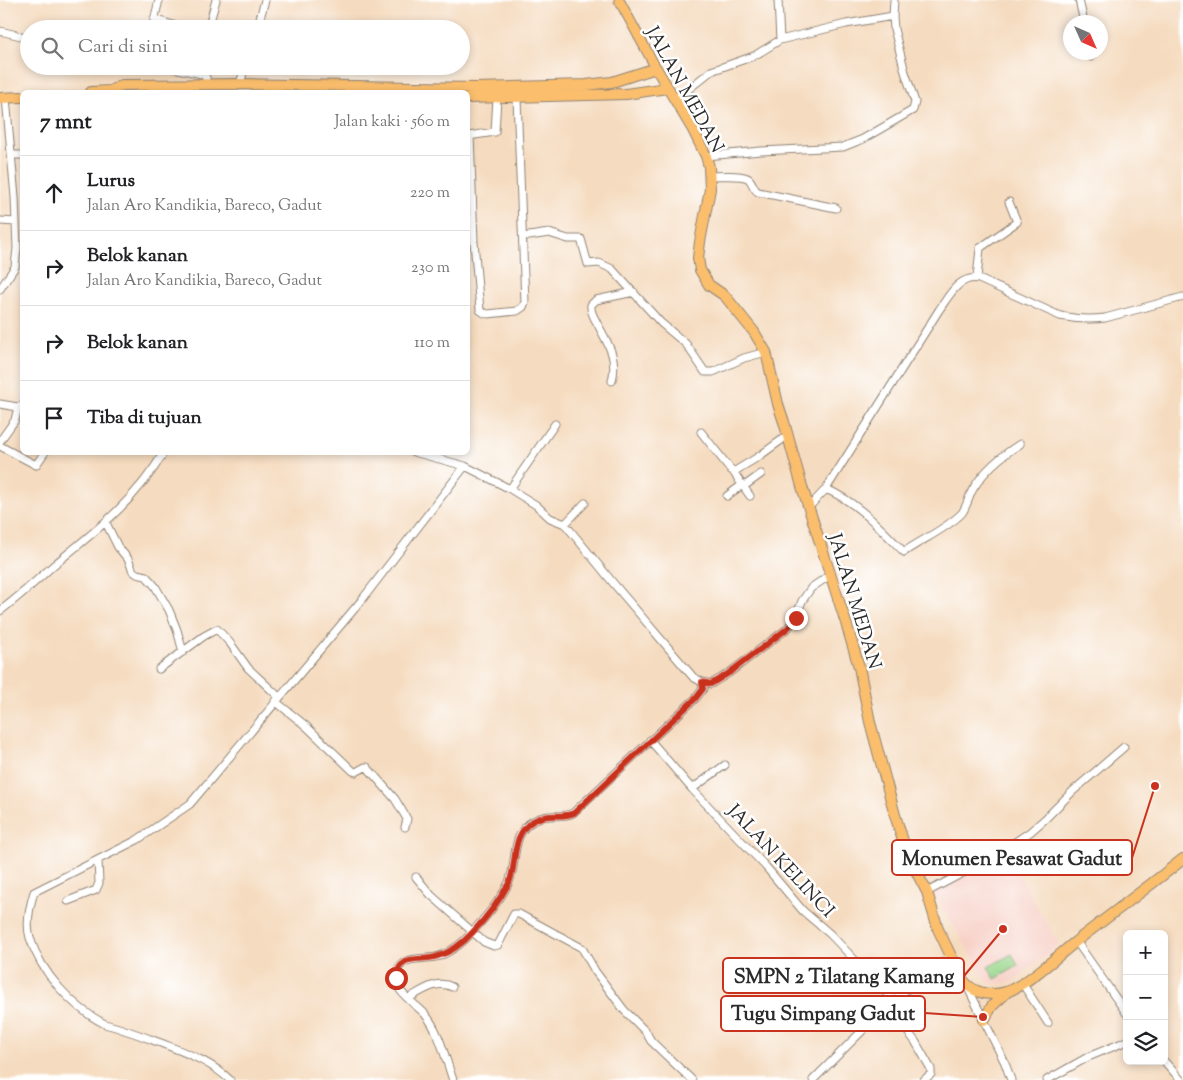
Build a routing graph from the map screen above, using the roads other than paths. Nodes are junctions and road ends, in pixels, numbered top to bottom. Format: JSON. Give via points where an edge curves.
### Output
{"nodes":[{"id":1,"x":159,"y":0,"type":"edge"},
{"id":2,"x":216,"y":0,"type":"edge"},
{"id":3,"x":266,"y":0,"type":"edge"},
{"id":4,"x":619,"y":0,"type":"edge"},
{"id":5,"x":778,"y":0,"type":"edge"},
{"id":6,"x":894,"y":0,"type":"edge"},
{"id":7,"x":1079,"y":0,"type":"edge"},
{"id":8,"x":1082,"y":15,"type":"edge"},
{"id":9,"x":892,"y":16,"type":"junction"},
{"id":10,"x":154,"y":20,"type":"edge"},
{"id":11,"x":210,"y":20,"type":"edge"},
{"id":12,"x":260,"y":20,"type":"edge"},
{"id":13,"x":0,"y":31,"type":"edge"},
{"id":14,"x":20,"y":36,"type":"edge"},
{"id":15,"x":780,"y":40,"type":"junction"},
{"id":16,"x":656,"y":68,"type":"junction"},
{"id":17,"x":205,"y":75,"type":"edge"},
{"id":18,"x":242,"y":75,"type":"edge"},
{"id":19,"x":240,"y":84,"type":"junction"},
{"id":20,"x":206,"y":88,"type":"edge"},
{"id":21,"x":667,"y":88,"type":"junction"},
{"id":22,"x":288,"y":89,"type":"edge"},
{"id":23,"x":116,"y":90,"type":"edge"},
{"id":24,"x":20,"y":97,"type":"edge"},
{"id":25,"x":3,"y":98,"type":"edge"},
{"id":26,"x":470,"y":98,"type":"edge"},
{"id":27,"x":497,"y":98,"type":"junction"},
{"id":28,"x":517,"y":98,"type":"junction"},
{"id":29,"x":675,"y":100,"type":"junction"},
{"id":30,"x":470,"y":136,"type":"edge"},
{"id":31,"x":12,"y":155,"type":"junction"},
{"id":32,"x":20,"y":155,"type":"edge"},
{"id":33,"x":706,"y":156,"type":"junction"},
{"id":34,"x":470,"y":157,"type":"edge"},
{"id":35,"x":711,"y":176,"type":"junction"},
{"id":36,"x":19,"y":197,"type":"edge"},
{"id":37,"x":1009,"y":202,"type":"dead end"},
{"id":38,"x":836,"y":208,"type":"dead end"},
{"id":39,"x":0,"y":221,"type":"edge"},
{"id":40,"x":16,"y":222,"type":"junction"},
{"id":41,"x":523,"y":237,"type":"junction"},
{"id":42,"x":20,"y":248,"type":"edge"},
{"id":43,"x":977,"y":278,"type":"junction"},
{"id":44,"x":0,"y":289,"type":"edge"},
{"id":45,"x":634,"y":292,"type":"junction"},
{"id":46,"x":1183,"y":297,"type":"edge"},
{"id":47,"x":766,"y":352,"type":"junction"},
{"id":48,"x":612,"y":381,"type":"dead end"},
{"id":49,"x":0,"y":404,"type":"edge"},
{"id":50,"x":20,"y":407,"type":"edge"},
{"id":51,"x":555,"y":424,"type":"dead end"},
{"id":52,"x":701,"y":432,"type":"dead end"},
{"id":53,"x":787,"y":436,"type":"junction"},
{"id":54,"x":0,"y":441,"type":"edge"},
{"id":55,"x":1020,"y":444,"type":"dead end"},
{"id":56,"x":0,"y":446,"type":"edge"},
{"id":57,"x":42,"y":455,"type":"edge"},
{"id":58,"x":162,"y":455,"type":"edge"},
{"id":59,"x":425,"y":455,"type":"edge"},
{"id":60,"x":465,"y":466,"type":"junction"},
{"id":61,"x":732,"y":470,"type":"junction"},
{"id":62,"x":761,"y":474,"type":"dead end"},
{"id":63,"x":743,"y":486,"type":"junction"},
{"id":64,"x":510,"y":489,"type":"junction"},
{"id":65,"x":826,"y":489,"type":"junction"},
{"id":66,"x":727,"y":496,"type":"dead end"},
{"id":67,"x":750,"y":496,"type":"dead end"},
{"id":68,"x":585,"y":502,"type":"dead end"},
{"id":69,"x":808,"y":508,"type":"junction"},
{"id":70,"x":106,"y":522,"type":"junction"},
{"id":71,"x":565,"y":524,"type":"junction"},
{"id":72,"x":830,"y":575,"type":"junction"},
{"id":73,"x":0,"y":611,"type":"edge"},
{"id":74,"x":183,"y":652,"type":"junction"},
{"id":75,"x":159,"y":669,"type":"dead end"},
{"id":76,"x":702,"y":682,"type":"junction"},
{"id":77,"x":277,"y":699,"type":"junction"},
{"id":78,"x":650,"y":740,"type":"junction"},
{"id":79,"x":1124,"y":747,"type":"dead end"},
{"id":80,"x":725,"y":765,"type":"dead end"},
{"id":81,"x":692,"y":789,"type":"junction"},
{"id":82,"x":405,"y":826,"type":"dead end"},
{"id":83,"x":1183,"y":859,"type":"edge"},
{"id":84,"x":98,"y":860,"type":"junction"},
{"id":85,"x":416,"y":877,"type":"dead end"},
{"id":86,"x":927,"y":892,"type":"junction"},
{"id":87,"x":68,"y":901,"type":"dead end"},
{"id":88,"x":473,"y":932,"type":"junction"},
{"id":89,"x":1076,"y":941,"type":"junction"},
{"id":90,"x":951,"y":956,"type":"junction"},
{"id":91,"x":1022,"y":984,"type":"junction"},
{"id":92,"x":967,"y":986,"type":"junction"},
{"id":93,"x":452,"y":987,"type":"dead end"},
{"id":94,"x":1009,"y":991,"type":"junction"},
{"id":95,"x":409,"y":998,"type":"junction"},
{"id":96,"x":893,"y":1000,"type":"junction"},
{"id":97,"x":887,"y":1006,"type":"junction"},
{"id":98,"x":1123,"y":1008,"type":"edge"},
{"id":99,"x":984,"y":1020,"type":"junction"},
{"id":100,"x":1048,"y":1022,"type":"dead end"},
{"id":101,"x":1123,"y":1043,"type":"edge"},
{"id":102,"x":1168,"y":1065,"type":"edge"},
{"id":103,"x":230,"y":1080,"type":"edge"},
{"id":104,"x":453,"y":1080,"type":"edge"},
{"id":105,"x":692,"y":1080,"type":"edge"},
{"id":106,"x":812,"y":1080,"type":"edge"},
{"id":107,"x":924,"y":1080,"type":"edge"},
{"id":108,"x":1011,"y":1080,"type":"edge"},
{"id":109,"x":1047,"y":1080,"type":"edge"},
{"id":110,"x":1181,"y":1080,"type":"edge"}],
"edges":[{"from":1,"to":10,"type":"street"},
{"from":2,"to":11,"type":"street"},
{"from":3,"to":12,"type":"street"},
{"from":4,"to":16,"type":"main road","name":"JALAN MEDAN"},
{"from":5,"to":15,"type":"street"},
{"from":6,"to":9,"type":"street"},
{"from":7,"to":8,"type":"street"},
{"from":9,"to":15,"type":"street"},
{"from":9,"to":33,"type":"street","via":[[895,39],[915,102],[911,111],[843,147]]},
{"from":13,"to":14,"type":"street"},
{"from":15,"to":29,"type":"street","via":[[754,56],[709,72]]},
{"from":16,"to":21,"type":"highway","name":"JALAN MEDAN"},
{"from":16,"to":22,"type":"highway","via":[[612,82],[586,85]]},
{"from":17,"to":20,"type":"street"},
{"from":18,"to":19,"type":"street"},
{"from":19,"to":20,"type":"highway"},
{"from":19,"to":22,"type":"highway"},
{"from":20,"to":23,"type":"highway","via":[[122,85]]},
{"from":21,"to":28,"type":"highway","via":[[626,94]]},
{"from":21,"to":29,"type":"highway","name":"JALAN MEDAN"},
{"from":24,"to":25,"type":"highway"},
{"from":25,"to":31,"type":"street"},
{"from":26,"to":27,"type":"highway"},
{"from":27,"to":28,"type":"highway"},
{"from":27,"to":30,"type":"street","via":[[495,131]]},
{"from":28,"to":41,"type":"street"},
{"from":29,"to":33,"type":"highway","name":"JALAN MEDAN"},
{"from":31,"to":32,"type":"street"},
{"from":31,"to":36,"type":"street"},
{"from":33,"to":35,"type":"highway","name":"JALAN MEDAN"},
{"from":34,"to":41,"type":"street","via":[[474,242],[480,307],[484,313],[525,306]]},
{"from":35,"to":38,"type":"street","via":[[744,176],[758,192]]},
{"from":35,"to":47,"type":"highway","name":"JALAN MEDAN","via":[[698,258],[700,270],[709,285],[725,296],[754,332]]},
{"from":36,"to":40,"type":"street"},
{"from":37,"to":43,"type":"street","via":[[1016,224],[980,248]]},
{"from":39,"to":40,"type":"street"},
{"from":40,"to":42,"type":"street"},
{"from":41,"to":45,"type":"street","via":[[549,233],[581,239],[588,264],[599,263],[611,268]]},
{"from":42,"to":44,"type":"street","via":[[15,267]]},
{"from":43,"to":46,"type":"street","via":[[1060,316],[1072,318],[1105,318]]},
{"from":43,"to":65,"type":"street","via":[[961,282],[939,310]]},
{"from":45,"to":47,"type":"street","via":[[686,344],[705,372]]},
{"from":45,"to":48,"type":"street","via":[[596,300],[590,305],[614,356]]},
{"from":47,"to":53,"type":"highway","name":"JALAN MEDAN"},
{"from":49,"to":50,"type":"street"},
{"from":50,"to":54,"type":"street"},
{"from":51,"to":64,"type":"street"},
{"from":52,"to":61,"type":"street"},
{"from":53,"to":61,"type":"street","via":[[736,471]]},
{"from":53,"to":69,"type":"highway","name":"JALAN MEDAN"},
{"from":55,"to":65,"type":"street","via":[[993,462],[972,490],[962,513],[904,552],[859,508]]},
{"from":56,"to":57,"type":"street","via":[[36,465]]},
{"from":58,"to":70,"type":"street","via":[[124,506]]},
{"from":59,"to":60,"type":"street"},
{"from":60,"to":64,"type":"street"},
{"from":60,"to":77,"type":"street","via":[[361,601]]},
{"from":61,"to":63,"type":"street"},
{"from":62,"to":63,"type":"street"},
{"from":63,"to":66,"type":"street"},
{"from":63,"to":67,"type":"street"},
{"from":64,"to":71,"type":"street","via":[[550,518]]},
{"from":65,"to":69,"type":"street"},
{"from":68,"to":71,"type":"street"},
{"from":69,"to":72,"type":"highway","name":"JALAN MEDAN"},
{"from":70,"to":73,"type":"street"},
{"from":70,"to":74,"type":"street","via":[[133,571],[148,578],[155,586],[169,610]]},
{"from":71,"to":76,"type":"street","via":[[693,677]]},
{"from":72,"to":76,"type":"street","via":[[811,588],[788,628],[729,673],[711,684]]},
{"from":72,"to":86,"type":"highway","name":"JALAN MEDAN","via":[[859,667],[895,815],[907,854]]},
{"from":74,"to":75,"type":"street"},
{"from":74,"to":77,"type":"street","via":[[217,629]]},
{"from":76,"to":78,"type":"street","via":[[703,689],[696,698]]},
{"from":77,"to":82,"type":"street","via":[[354,772],[367,767],[402,809],[407,819]]},
{"from":77,"to":84,"type":"street","via":[[190,804],[137,840]]},
{"from":78,"to":81,"type":"street","name":"JALAN KELINCI"},
{"from":78,"to":88,"type":"street","via":[[574,813],[542,817],[525,828],[516,841],[508,883]]},
{"from":79,"to":86,"type":"street","via":[[1030,832]]},
{"from":80,"to":81,"type":"street"},
{"from":81,"to":96,"type":"street","name":"JALAN KELINCI","via":[[803,911],[830,934]]},
{"from":83,"to":89,"type":"highway"},
{"from":84,"to":87,"type":"street","via":[[99,883],[96,890]]},
{"from":84,"to":103,"type":"street","via":[[34,892],[29,908],[30,937],[46,969],[73,1001],[94,1018],[190,1054],[214,1066]]},
{"from":85,"to":88,"type":"street","via":[[431,895]]},
{"from":86,"to":90,"type":"highway","name":"JALAN MEDAN","via":[[938,929]]},
{"from":88,"to":95,"type":"street","via":[[443,954],[402,964],[396,982]]},
{"from":88,"to":105,"type":"street","via":[[484,942],[498,945],[514,914],[518,914],[582,948],[624,1010]]},
{"from":89,"to":91,"type":"highway"},
{"from":89,"to":98,"type":"street"},
{"from":90,"to":92,"type":"highway","name":"JALAN MEDAN"},
{"from":90,"to":96,"type":"street"},
{"from":91,"to":94,"type":"highway"},
{"from":91,"to":100,"type":"street"},
{"from":92,"to":94,"type":"highway","via":[[989,994]]},
{"from":92,"to":99,"type":"street"},
{"from":93,"to":95,"type":"street","via":[[442,984],[429,987]]},
{"from":94,"to":99,"type":"highway","via":[[992,1006]]},
{"from":95,"to":104,"type":"street","via":[[428,1018],[444,1050]]},
{"from":96,"to":97,"type":"street"},
{"from":97,"to":106,"type":"street"},
{"from":97,"to":107,"type":"street","via":[[915,1041],[931,1069],[931,1074]]},
{"from":99,"to":108,"type":"street"},
{"from":101,"to":109,"type":"street","via":[[1088,1057]]},
{"from":102,"to":110,"type":"street"}]}
